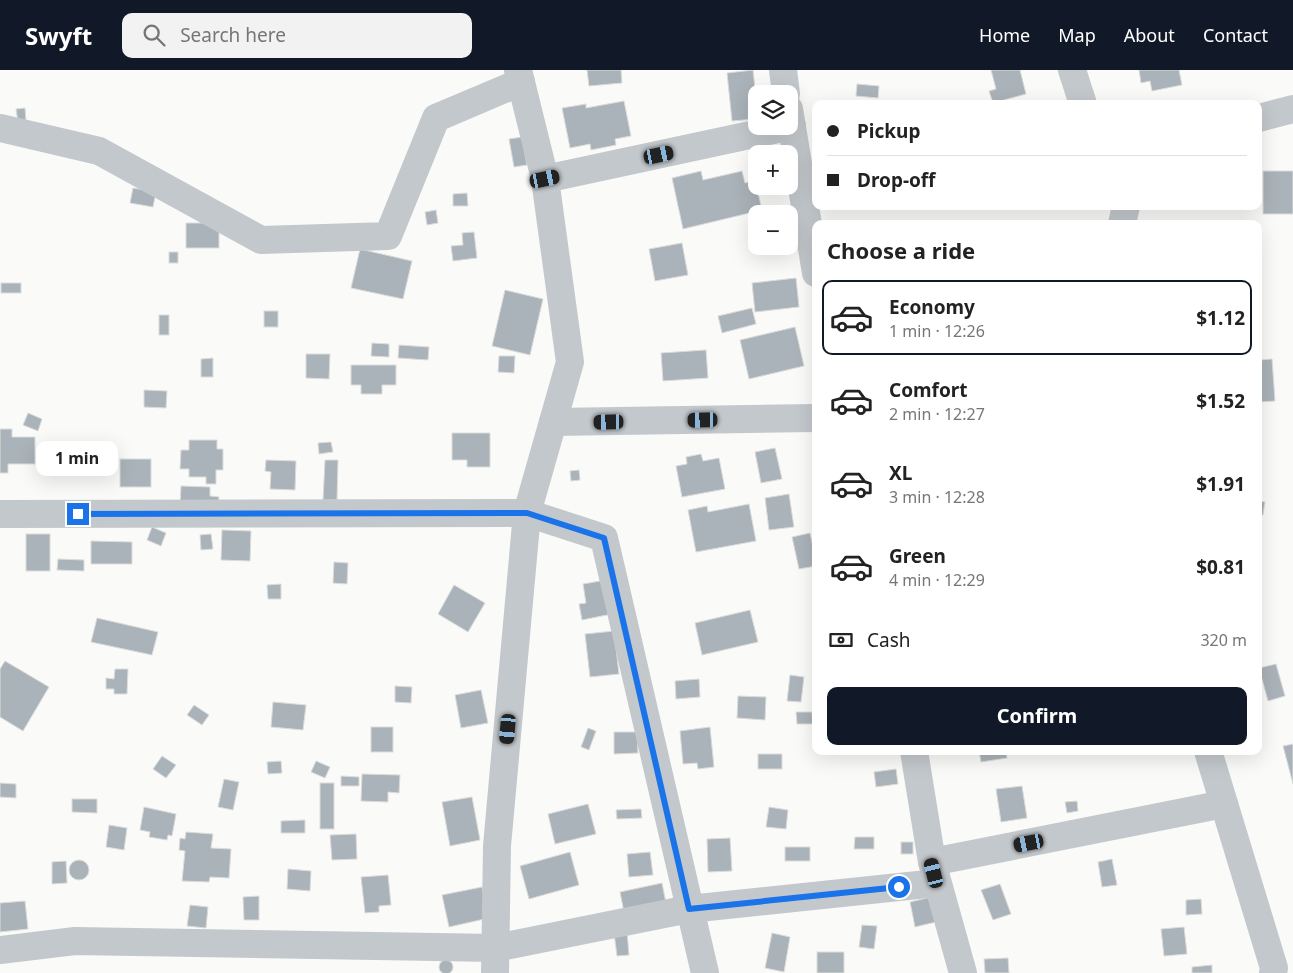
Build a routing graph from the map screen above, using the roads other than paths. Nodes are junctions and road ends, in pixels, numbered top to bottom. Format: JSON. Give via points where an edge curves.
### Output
{"nodes":[{"id":1,"x":782,"y":70,"type":"edge"},
{"id":2,"x":1072,"y":70,"type":"edge"},
{"id":3,"x":519,"y":76,"type":"edge"},
{"id":4,"x":784,"y":85,"type":"edge"},
{"id":5,"x":1081,"y":100,"type":"edge"},
{"id":6,"x":1293,"y":109,"type":"edge"},
{"id":7,"x":1262,"y":117,"type":"edge"},
{"id":8,"x":0,"y":128,"type":"edge"},
{"id":9,"x":748,"y":128,"type":"edge"},
{"id":10,"x":793,"y":135,"type":"edge"},
{"id":11,"x":545,"y":179,"type":"junction"},
{"id":12,"x":812,"y":249,"type":"edge"},
{"id":13,"x":812,"y":418,"type":"edge"},
{"id":14,"x":553,"y":422,"type":"junction"},
{"id":15,"x":527,"y":513,"type":"junction"},
{"id":16,"x":0,"y":514,"type":"edge"},
{"id":17,"x":915,"y":755,"type":"edge"},
{"id":18,"x":1209,"y":755,"type":"edge"},
{"id":19,"x":1224,"y":804,"type":"junction"},
{"id":20,"x":934,"y":873,"type":"junction"},
{"id":21,"x":689,"y":909,"type":"junction"},
{"id":22,"x":0,"y":950,"type":"edge"},
{"id":23,"x":495,"y":961,"type":"edge"},
{"id":24,"x":705,"y":973,"type":"edge"},
{"id":25,"x":963,"y":973,"type":"edge"},
{"id":26,"x":1273,"y":973,"type":"edge"}],
"edges":[{"from":1,"to":4,"type":"street"},
{"from":2,"to":5,"type":"street"},
{"from":3,"to":8,"type":"street","via":[[436,118],[388,236],[261,240],[99,151]]},
{"from":3,"to":11,"type":"street"},
{"from":6,"to":7,"type":"street"},
{"from":9,"to":11,"type":"street"},
{"from":10,"to":12,"type":"street"},
{"from":11,"to":14,"type":"street","via":[[570,362]]},
{"from":13,"to":14,"type":"street"},
{"from":14,"to":15,"type":"street"},
{"from":15,"to":16,"type":"street"},
{"from":15,"to":21,"type":"street","via":[[604,538]]},
{"from":15,"to":23,"type":"street","via":[[497,846]]},
{"from":17,"to":20,"type":"street"},
{"from":18,"to":19,"type":"street"},
{"from":19,"to":20,"type":"street"},
{"from":19,"to":26,"type":"street"},
{"from":20,"to":21,"type":"street"},
{"from":20,"to":25,"type":"street"},
{"from":21,"to":23,"type":"street"},
{"from":21,"to":24,"type":"street"},
{"from":22,"to":23,"type":"street","via":[[75,941]]}]}
